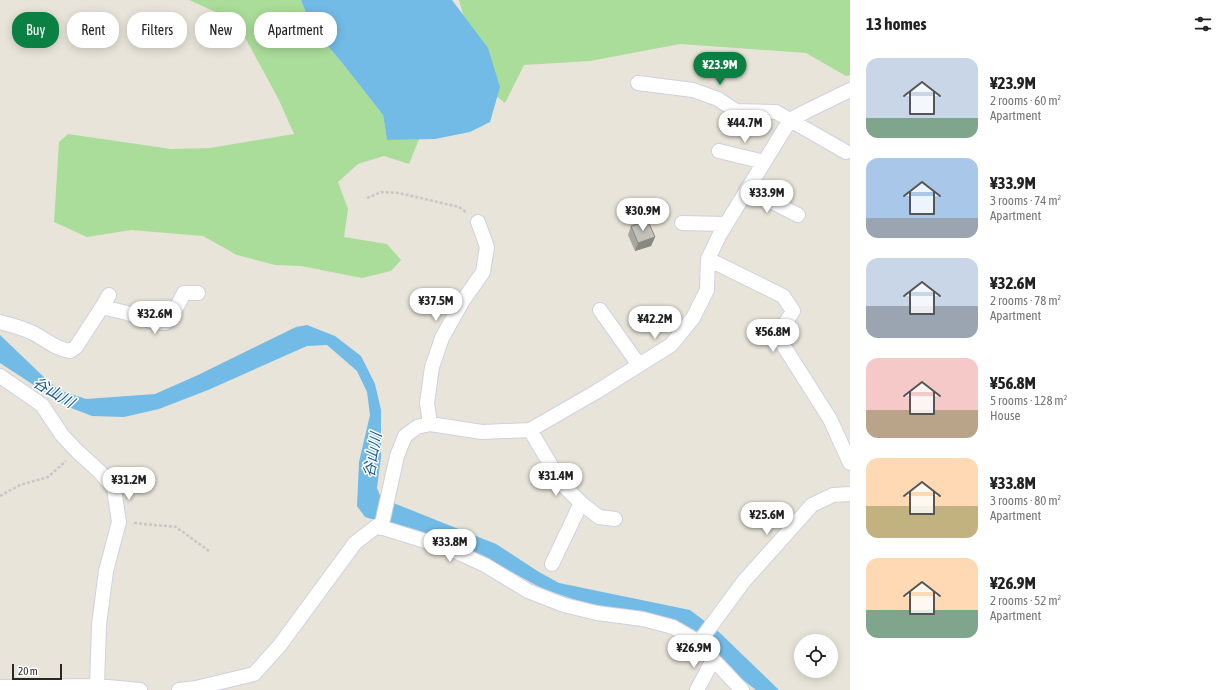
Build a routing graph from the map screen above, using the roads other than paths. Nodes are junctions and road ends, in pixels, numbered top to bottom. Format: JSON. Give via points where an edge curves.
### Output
{"nodes":[{"id":1,"x":638,"y":83,"type":"dead end"},
{"id":2,"x":850,"y":90,"type":"edge"},
{"id":3,"x":790,"y":120,"type":"junction"},
{"id":4,"x":719,"y":151,"type":"dead end"},
{"id":5,"x":846,"y":152,"type":"dead end"},
{"id":6,"x":764,"y":162,"type":"junction"},
{"id":7,"x":747,"y":189,"type":"junction"},
{"id":8,"x":798,"y":214,"type":"dead end"},
{"id":9,"x":478,"y":222,"type":"road end"},
{"id":10,"x":682,"y":223,"type":"dead end"},
{"id":11,"x":725,"y":224,"type":"junction"},
{"id":12,"x":708,"y":259,"type":"junction"},
{"id":13,"x":198,"y":293,"type":"dead end"},
{"id":14,"x":600,"y":310,"type":"dead end"},
{"id":15,"x":0,"y":322,"type":"edge"},
{"id":16,"x":639,"y":365,"type":"junction"},
{"id":17,"x":0,"y":376,"type":"edge"},
{"id":18,"x":430,"y":424,"type":"junction"},
{"id":19,"x":530,"y":430,"type":"junction"},
{"id":20,"x":850,"y":463,"type":"edge"},
{"id":21,"x":850,"y":494,"type":"edge"},
{"id":22,"x":581,"y":503,"type":"junction"},
{"id":23,"x":615,"y":519,"type":"dead end"},
{"id":24,"x":381,"y":528,"type":"junction"},
{"id":25,"x":552,"y":564,"type":"dead end"},
{"id":26,"x":699,"y":642,"type":"junction"},
{"id":27,"x":713,"y":660,"type":"junction"},
{"id":28,"x":0,"y":688,"type":"edge"},
{"id":29,"x":90,"y":688,"type":"edge"},
{"id":30,"x":197,"y":689,"type":"edge"},
{"id":31,"x":140,"y":690,"type":"edge"},
{"id":32,"x":179,"y":690,"type":"edge"},
{"id":33,"x":697,"y":690,"type":"edge"},
{"id":34,"x":742,"y":690,"type":"edge"}],
"edges":[{"from":1,"to":3,"type":"street","via":[[693,90],[718,99],[736,112],[776,112]]},
{"from":2,"to":3,"type":"street"},
{"from":3,"to":5,"type":"street"},
{"from":3,"to":6,"type":"street"},
{"from":4,"to":6,"type":"street"},
{"from":6,"to":7,"type":"street"},
{"from":7,"to":8,"type":"street"},
{"from":7,"to":11,"type":"street"},
{"from":9,"to":18,"type":"street","via":[[487,247],[483,272],[462,302],[442,338],[431,374],[428,403]]},
{"from":10,"to":11,"type":"street"},
{"from":11,"to":12,"type":"street"},
{"from":12,"to":16,"type":"street","via":[[707,290],[693,318],[671,345]]},
{"from":12,"to":20,"type":"street","via":[[783,296],[793,311],[778,335],[830,419]]},
{"from":13,"to":15,"type":"street","via":[[184,293],[165,323],[127,313],[105,301],[76,347],[70,351],[60,350],[34,334]]},
{"from":14,"to":16,"type":"street"},
{"from":16,"to":19,"type":"street"},
{"from":17,"to":29,"type":"street","via":[[42,405],[62,435],[100,472],[114,490],[119,522],[106,571]]},
{"from":18,"to":19,"type":"street","via":[[482,432]]},
{"from":18,"to":24,"type":"street","via":[[417,427],[405,436],[397,456]]},
{"from":19,"to":22,"type":"street","via":[[562,484]]},
{"from":21,"to":26,"type":"street","via":[[833,495],[812,505],[744,581]]},
{"from":22,"to":23,"type":"street","via":[[599,517]]},
{"from":22,"to":25,"type":"street"},
{"from":24,"to":26,"type":"street","via":[[448,548],[485,565],[528,591],[564,605],[673,627]]},
{"from":24,"to":30,"type":"street","via":[[377,526],[355,543],[280,646],[254,674]]},
{"from":26,"to":27,"type":"street"},
{"from":27,"to":33,"type":"street"},
{"from":27,"to":34,"type":"street"},
{"from":28,"to":29,"type":"street"},
{"from":29,"to":31,"type":"street"},
{"from":30,"to":32,"type":"street"}]}
